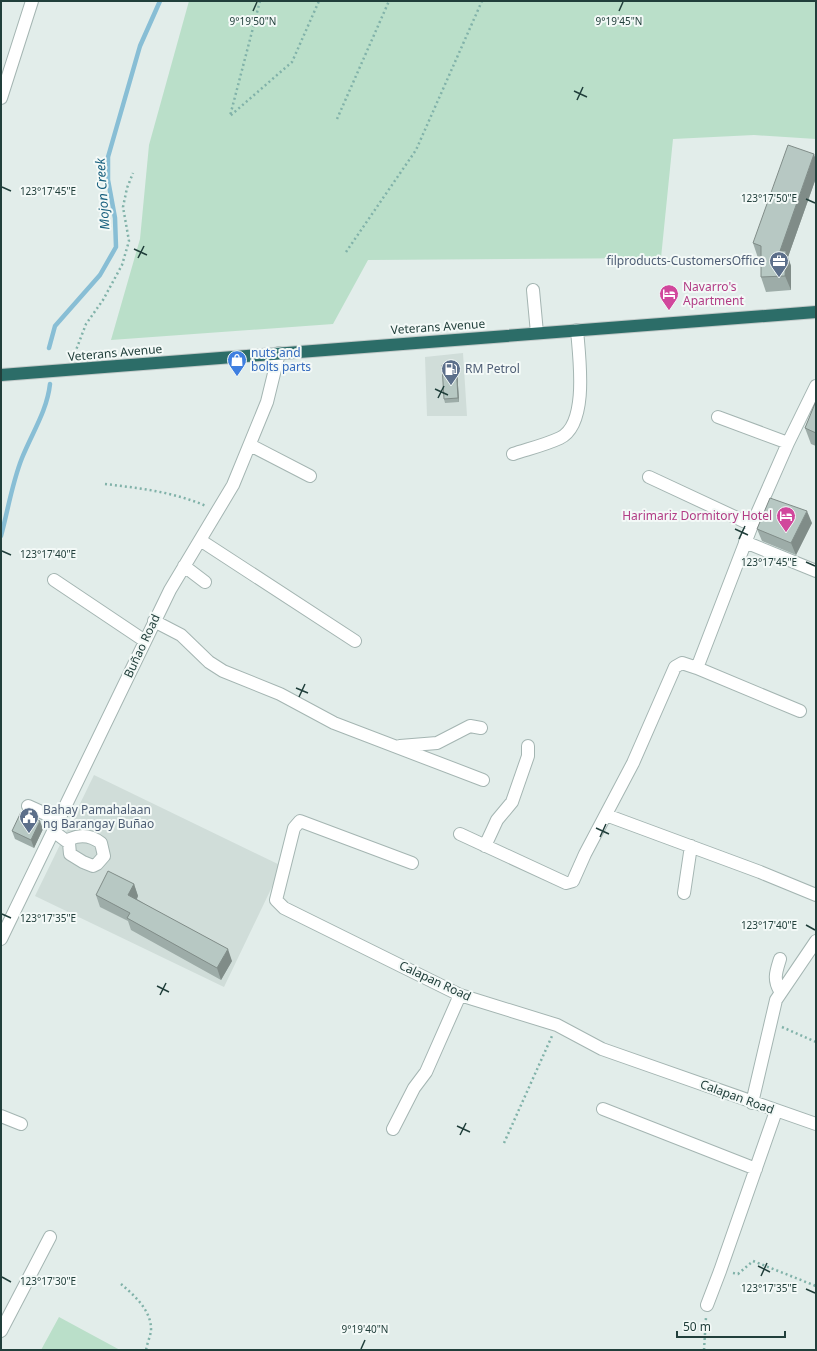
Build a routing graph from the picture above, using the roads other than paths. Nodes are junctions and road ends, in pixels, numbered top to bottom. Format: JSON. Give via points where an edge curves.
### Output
{"nodes":[{"id":1,"x":32,"y":1,"type":"edge"},
{"id":2,"x":1,"y":98,"type":"edge"},
{"id":3,"x":533,"y":290,"type":"dead end"},
{"id":4,"x":816,"y":312,"type":"edge"},
{"id":5,"x":577,"y":330,"type":"junction"},
{"id":6,"x":537,"y":333,"type":"junction"},
{"id":7,"x":279,"y":353,"type":"junction"},
{"id":8,"x":1,"y":375,"type":"edge"},
{"id":9,"x":816,"y":386,"type":"edge"},
{"id":10,"x":718,"y":417,"type":"dead end"},
{"id":11,"x":788,"y":443,"type":"junction"},
{"id":12,"x":250,"y":445,"type":"junction"},
{"id":13,"x":513,"y":454,"type":"dead end"},
{"id":14,"x":310,"y":476,"type":"dead end"},
{"id":15,"x":649,"y":477,"type":"dead end"},
{"id":16,"x":752,"y":525,"type":"junction"},
{"id":17,"x":200,"y":540,"type":"junction"},
{"id":18,"x":745,"y":542,"type":"junction"},
{"id":19,"x":184,"y":566,"type":"junction"},
{"id":20,"x":816,"y":571,"type":"edge"},
{"id":21,"x":54,"y":580,"type":"dead end"},
{"id":22,"x":205,"y":582,"type":"dead end"},
{"id":23,"x":154,"y":622,"type":"junction"},
{"id":24,"x":145,"y":641,"type":"junction"},
{"id":25,"x":355,"y":641,"type":"dead end"},
{"id":26,"x":697,"y":668,"type":"junction"},
{"id":27,"x":800,"y":710,"type":"dead end"},
{"id":28,"x":481,"y":728,"type":"dead end"},
{"id":29,"x":395,"y":746,"type":"junction"},
{"id":30,"x":528,"y":746,"type":"dead end"},
{"id":31,"x":482,"y":780,"type":"dead end"},
{"id":32,"x":28,"y":806,"type":"dead end"},
{"id":33,"x":606,"y":815,"type":"junction"},
{"id":34,"x":59,"y":820,"type":"junction"},
{"id":35,"x":53,"y":831,"type":"junction"},
{"id":36,"x":460,"y":834,"type":"dead end"},
{"id":37,"x":69,"y":843,"type":"dead end"},
{"id":38,"x":485,"y":846,"type":"junction"},
{"id":39,"x":691,"y":846,"type":"junction"},
{"id":40,"x":412,"y":863,"type":"dead end"},
{"id":41,"x":684,"y":893,"type":"dead end"},
{"id":42,"x":816,"y":895,"type":"edge"},
{"id":43,"x":1,"y":939,"type":"edge"},
{"id":44,"x":816,"y":941,"type":"edge"},
{"id":45,"x":780,"y":959,"type":"dead end"},
{"id":46,"x":780,"y":991,"type":"junction"},
{"id":47,"x":460,"y":995,"type":"junction"},
{"id":48,"x":752,"y":1103,"type":"junction"},
{"id":49,"x":603,"y":1109,"type":"dead end"},
{"id":50,"x":776,"y":1111,"type":"junction"},
{"id":51,"x":1,"y":1116,"type":"edge"},
{"id":52,"x":21,"y":1124,"type":"dead end"},
{"id":53,"x":816,"y":1124,"type":"edge"},
{"id":54,"x":393,"y":1129,"type":"dead end"},
{"id":55,"x":756,"y":1169,"type":"junction"},
{"id":56,"x":50,"y":1237,"type":"dead end"},
{"id":57,"x":707,"y":1305,"type":"road end"},
{"id":58,"x":1,"y":1331,"type":"edge"}],
"edges":[{"from":1,"to":2,"type":"street"},
{"from":3,"to":6,"type":"street"},
{"from":4,"to":5,"type":"highway","name":"Veterans Avenue"},
{"from":5,"to":6,"type":"highway","name":"Veterans Avenue"},
{"from":5,"to":13,"type":"street","via":[[582,386],[578,411],[569,429],[560,438]]},
{"from":6,"to":7,"type":"highway","name":"Veterans Avenue"},
{"from":7,"to":8,"type":"highway","name":"Veterans Avenue"},
{"from":7,"to":12,"type":"street","name":"Buñao Road","via":[[267,402]]},
{"from":9,"to":11,"type":"street"},
{"from":10,"to":11,"type":"street"},
{"from":11,"to":16,"type":"street"},
{"from":12,"to":14,"type":"street"},
{"from":12,"to":17,"type":"street","name":"Buñao Road","via":[[233,485]]},
{"from":15,"to":16,"type":"street"},
{"from":16,"to":18,"type":"street"},
{"from":17,"to":19,"type":"street","name":"Buñao Road"},
{"from":17,"to":25,"type":"street"},
{"from":18,"to":20,"type":"street"},
{"from":18,"to":26,"type":"street"},
{"from":19,"to":22,"type":"street"},
{"from":19,"to":23,"type":"street","name":"Buñao Road"},
{"from":21,"to":24,"type":"street"},
{"from":23,"to":24,"type":"street","name":"Buñao Road"},
{"from":23,"to":29,"type":"street","via":[[181,635],[223,671],[280,694],[334,723]]},
{"from":24,"to":34,"type":"street","name":"Buñao Road"},
{"from":26,"to":27,"type":"street"},
{"from":26,"to":33,"type":"street","via":[[682,663],[675,667],[633,763]]},
{"from":28,"to":29,"type":"street","via":[[470,726],[438,743]]},
{"from":29,"to":31,"type":"street"},
{"from":30,"to":38,"type":"street","via":[[528,756],[512,802],[498,820]]},
{"from":32,"to":34,"type":"street"},
{"from":33,"to":38,"type":"street","via":[[570,883]]},
{"from":33,"to":39,"type":"street"},
{"from":34,"to":35,"type":"street","name":"Buñao Road"},
{"from":35,"to":37,"type":"street"},
{"from":35,"to":43,"type":"street","name":"Buñao Road"},
{"from":36,"to":38,"type":"street"},
{"from":39,"to":41,"type":"street"},
{"from":39,"to":42,"type":"street"},
{"from":40,"to":47,"type":"street","name":"Calapan Road","via":[[300,821],[294,828],[276,900],[284,908]]},
{"from":44,"to":46,"type":"street"},
{"from":45,"to":46,"type":"street","via":[[775,983]]},
{"from":46,"to":48,"type":"street","via":[[770,1022]]},
{"from":47,"to":48,"type":"street","name":"Calapan Road","via":[[557,1025],[602,1049]]},
{"from":47,"to":54,"type":"street","via":[[426,1072],[414,1088]]},
{"from":48,"to":50,"type":"street","name":"Calapan Road"},
{"from":49,"to":55,"type":"street"},
{"from":50,"to":53,"type":"street","name":"Calapan Road"},
{"from":50,"to":55,"type":"street"},
{"from":51,"to":52,"type":"street"},
{"from":55,"to":57,"type":"street"},
{"from":56,"to":58,"type":"street"}]}
